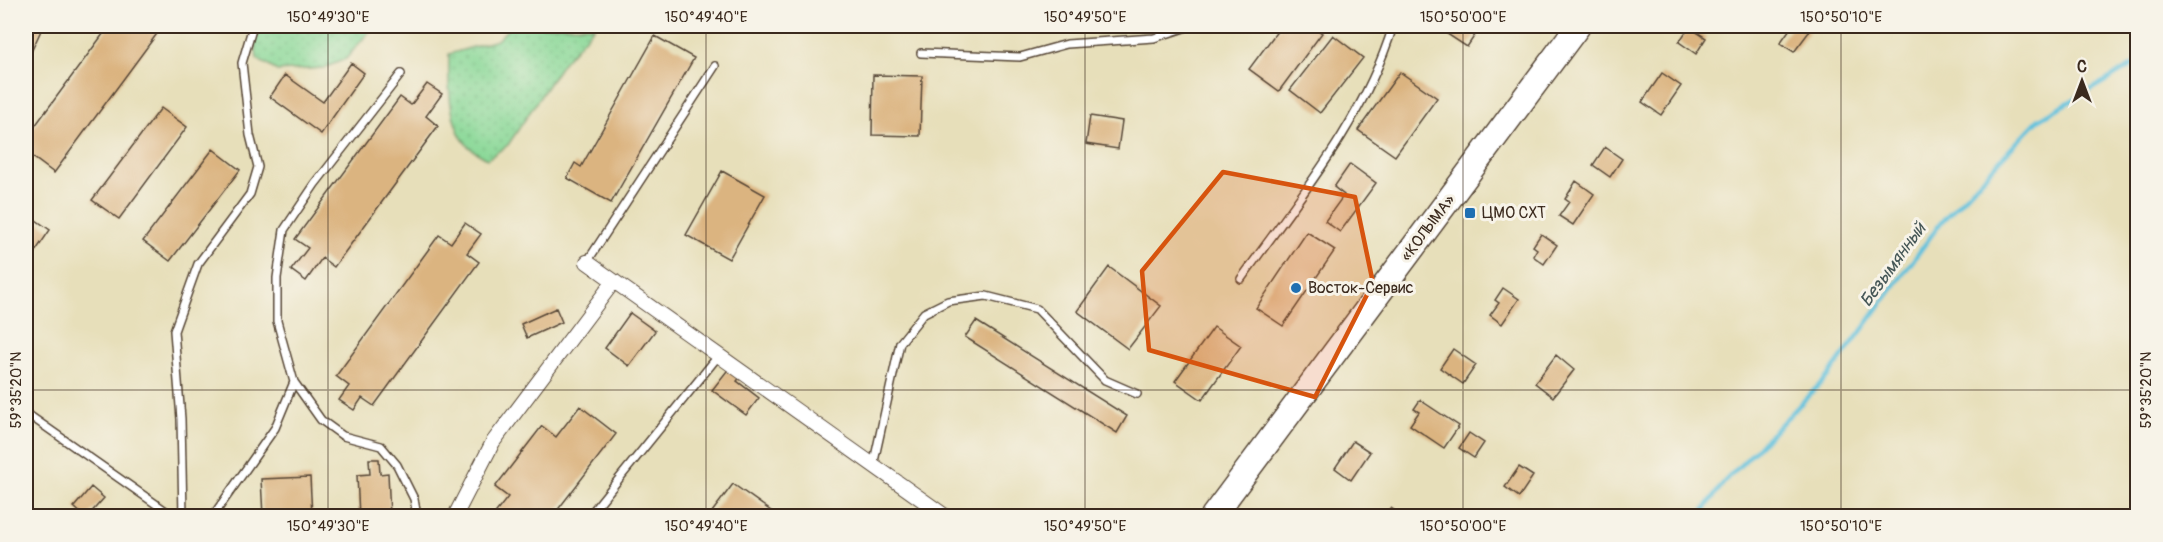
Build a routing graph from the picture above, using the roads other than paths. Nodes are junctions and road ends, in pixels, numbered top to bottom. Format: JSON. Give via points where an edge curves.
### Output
{"nodes":[{"id":1,"x":253,"y":26,"type":"edge"},
{"id":2,"x":1190,"y":26,"type":"edge"},
{"id":3,"x":1393,"y":26,"type":"edge"},
{"id":4,"x":1578,"y":26,"type":"edge"},
{"id":5,"x":921,"y":53,"type":"dead end"},
{"id":6,"x":715,"y":66,"type":"dead end"},
{"id":7,"x":401,"y":74,"type":"dead end"},
{"id":8,"x":587,"y":262,"type":"joint"},
{"id":9,"x":1241,"y":279,"type":"dead end"},
{"id":10,"x":614,"y":281,"type":"junction"},
{"id":11,"x":719,"y":356,"type":"junction"},
{"id":12,"x":294,"y":382,"type":"junction"},
{"id":13,"x":1137,"y":394,"type":"dead end"},
{"id":14,"x":26,"y":413,"type":"edge"},
{"id":15,"x":873,"y":466,"type":"junction"},
{"id":16,"x":173,"y":516,"type":"edge"},
{"id":17,"x":183,"y":516,"type":"edge"},
{"id":18,"x":213,"y":516,"type":"edge"},
{"id":19,"x":417,"y":516,"type":"edge"},
{"id":20,"x":455,"y":516,"type":"edge"},
{"id":21,"x":590,"y":516,"type":"edge"},
{"id":22,"x":945,"y":516,"type":"edge"},
{"id":23,"x":1213,"y":516,"type":"edge"}],
"edges":[{"from":1,"to":17,"type":"lane","via":[[242,63],[250,135],[258,167],[250,194],[198,264],[174,331]]},
{"from":2,"to":5,"type":"lane","via":[[1154,38],[1067,44],[1020,57]]},
{"from":3,"to":9,"type":"lane","via":[[1381,63],[1345,133]]},
{"from":4,"to":23,"type":"highway","name":"«КОЛЫМА»"},
{"from":6,"to":8,"type":"lane"},
{"from":7,"to":12,"type":"lane","via":[[284,230],[277,278],[277,321]]},
{"from":8,"to":10,"type":"street"},
{"from":10,"to":11,"type":"street"},
{"from":10,"to":20,"type":"street","via":[[493,442]]},
{"from":11,"to":15,"type":"street"},
{"from":11,"to":21,"type":"lane"},
{"from":12,"to":18,"type":"lane","via":[[275,428]]},
{"from":12,"to":19,"type":"lane","via":[[321,420],[343,436],[381,446],[397,465],[414,499]]},
{"from":13,"to":15,"type":"lane","via":[[1106,380],[1037,309],[986,296],[948,301],[924,313],[900,343]]},
{"from":14,"to":16,"type":"lane"},
{"from":15,"to":22,"type":"street"}]}
